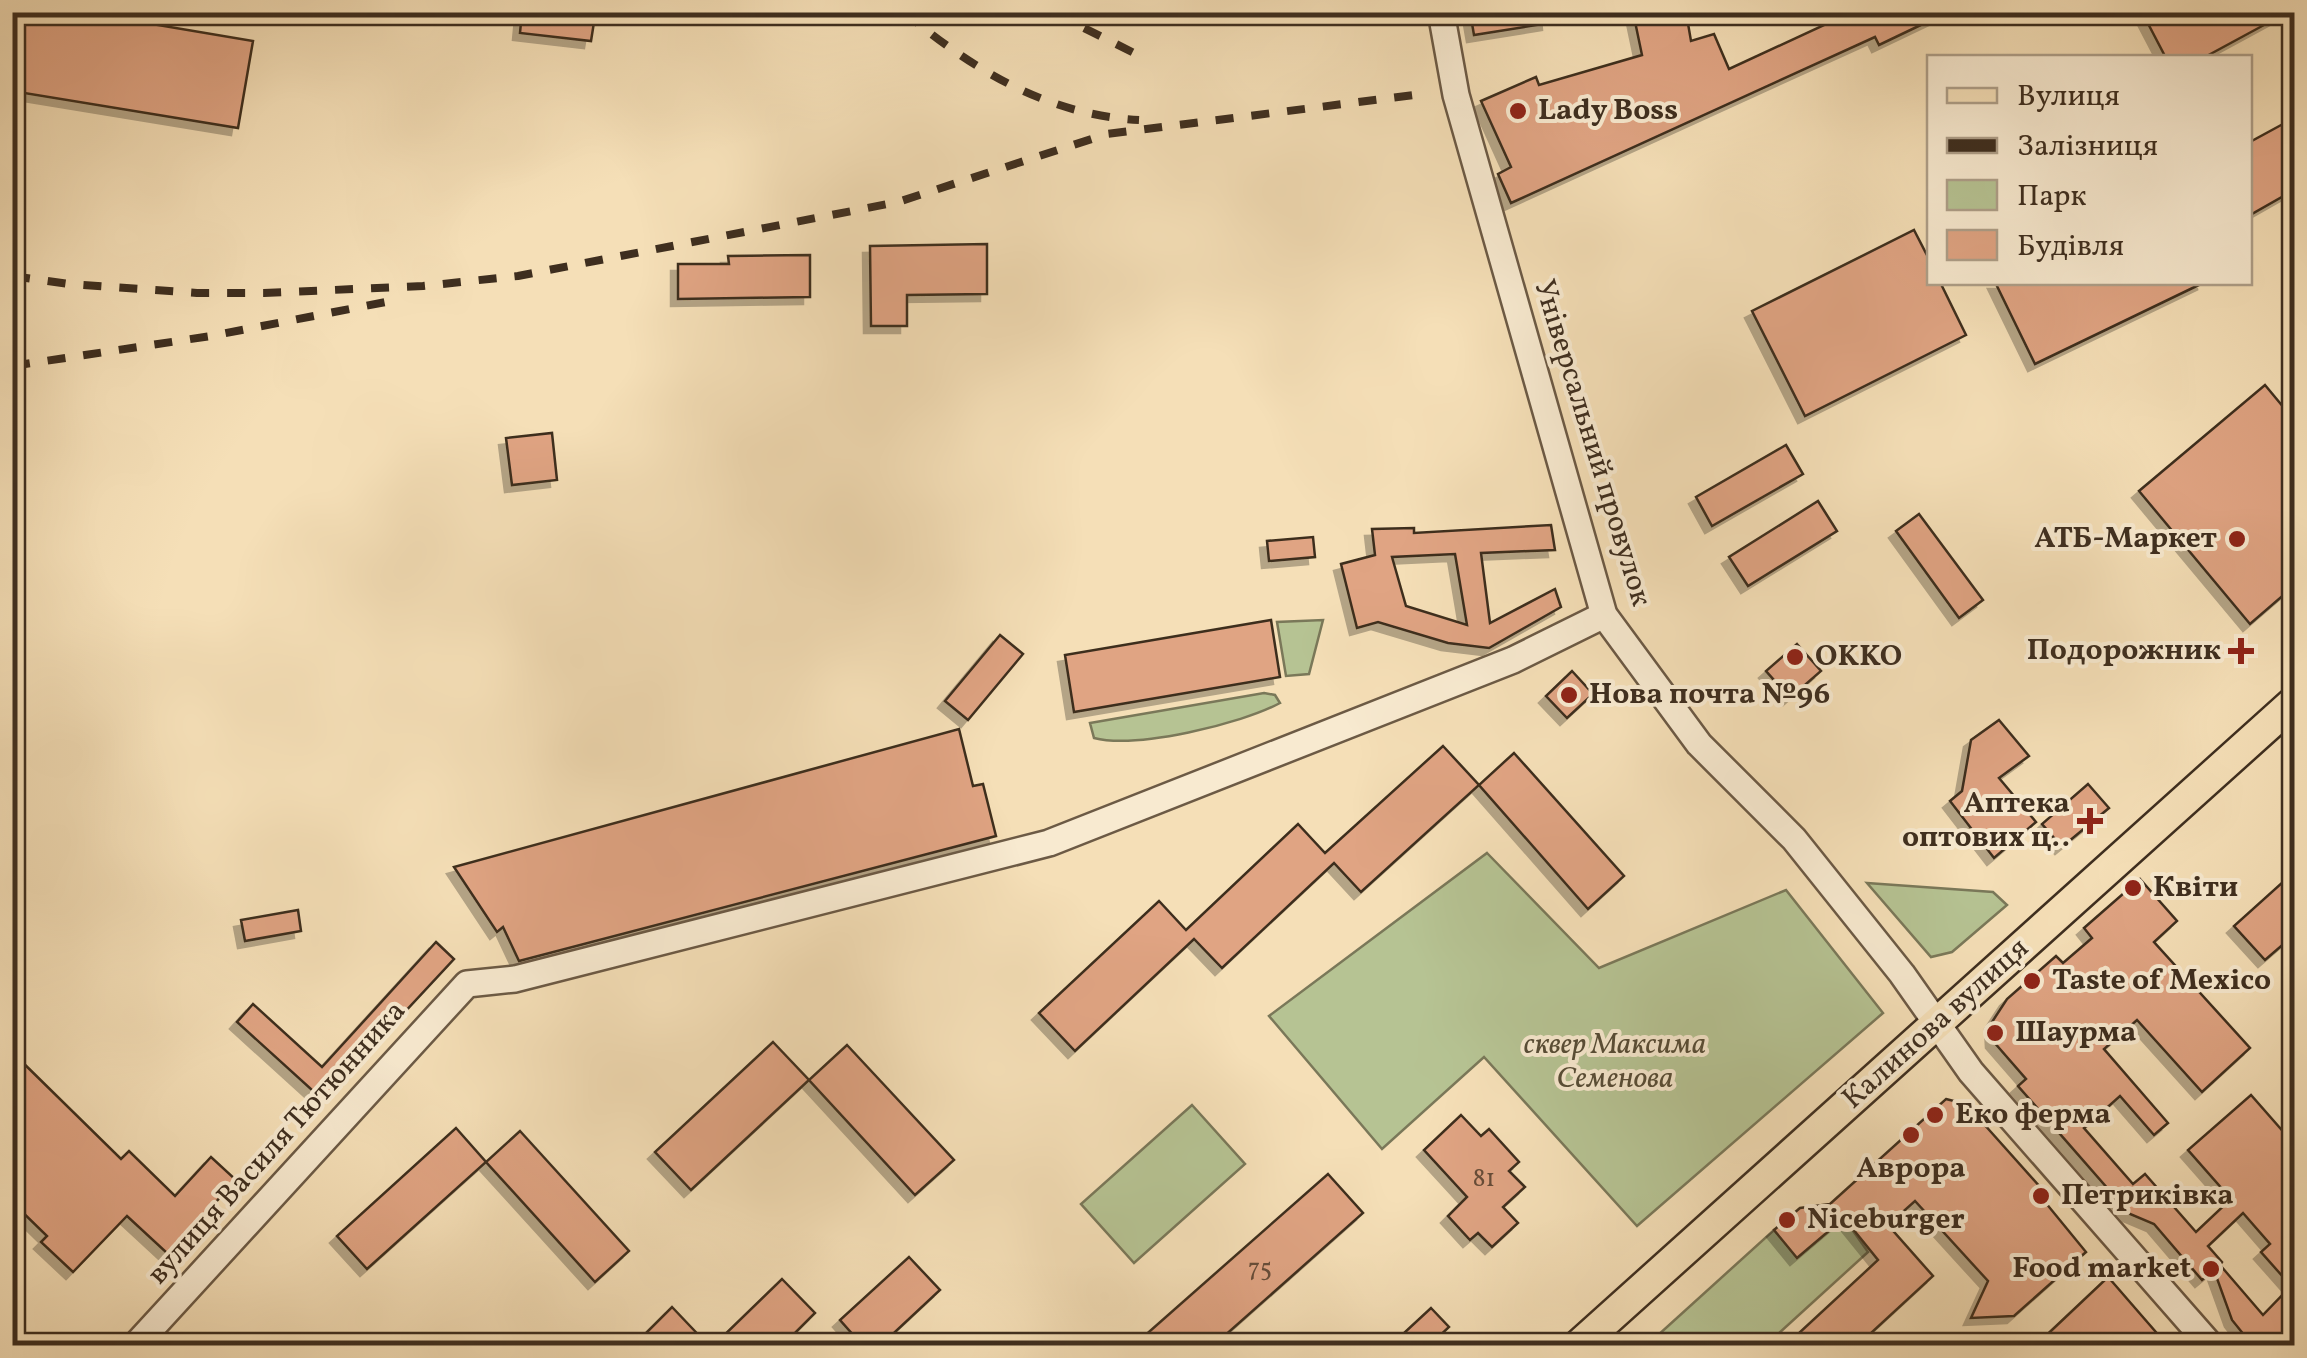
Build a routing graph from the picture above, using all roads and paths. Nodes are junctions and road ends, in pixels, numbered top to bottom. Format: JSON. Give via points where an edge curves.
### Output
{"nodes":[{"id":1,"x":1440,"y":12,"type":"edge"},
{"id":2,"x":1604,"y":615,"type":"junction"},
{"id":3,"x":2294,"y":702,"type":"edge"},
{"id":4,"x":1937,"y":1025,"type":"junction"},
{"id":5,"x":135,"y":1346,"type":"edge"},
{"id":6,"x":1578,"y":1346,"type":"edge"},
{"id":7,"x":2211,"y":1346,"type":"edge"}],
"edges":[{"from":1,"to":2,"type":"street","name":"Універсальний провулок","via":[[1456,96]]},
{"from":2,"to":4,"type":"street","name":"Універсальний провулок","via":[[1699,744],[1794,839]]},
{"from":2,"to":5,"type":"street","name":"вулиця Василя Тютюнника","via":[[1500,665],[1050,843],[515,979],[467,984]]},
{"from":3,"to":4,"type":"main road","name":"Калинова вулиця"},
{"from":4,"to":6,"type":"main road","name":"Калинова вулиця"},
{"from":4,"to":7,"type":"street","name":"Універсальний провулок"}]}
